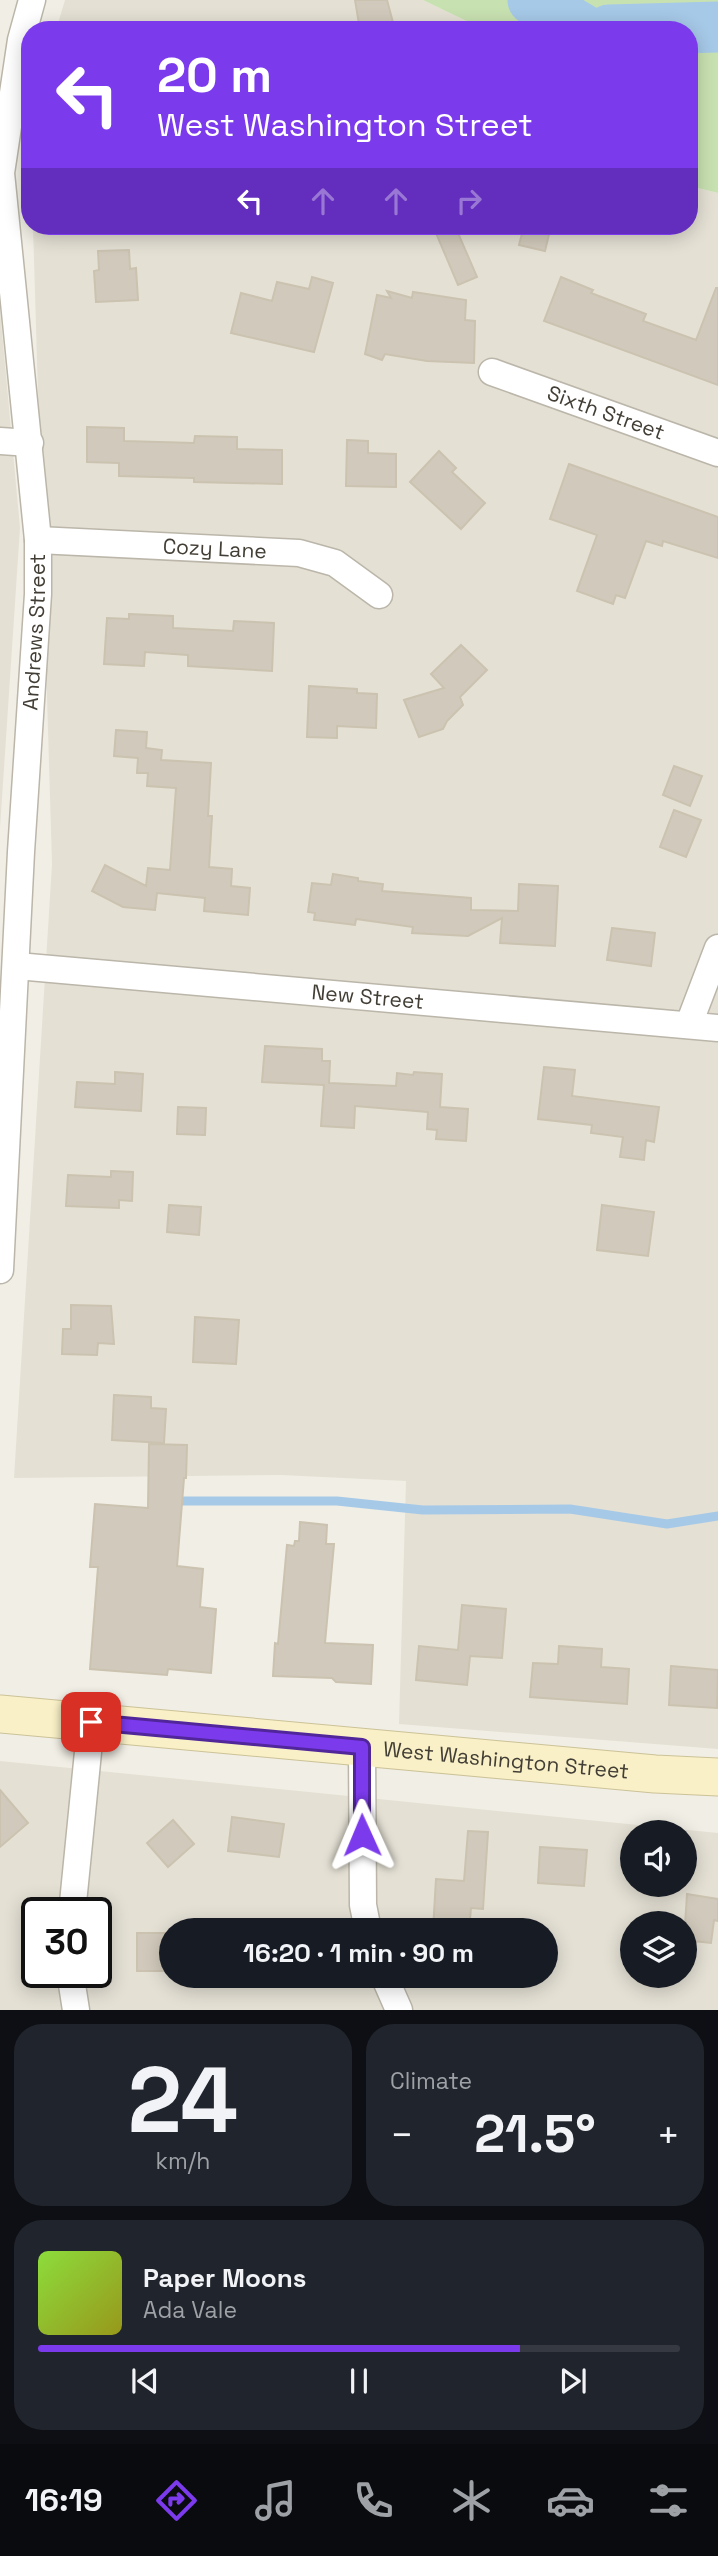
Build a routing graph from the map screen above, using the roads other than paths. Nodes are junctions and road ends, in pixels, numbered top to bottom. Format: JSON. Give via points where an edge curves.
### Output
{"nodes":[{"id":1,"x":32,"y":0,"type":"edge"},
{"id":2,"x":10,"y":38,"type":"edge"},
{"id":3,"x":492,"y":372,"type":"dead end"},
{"id":4,"x":0,"y":441,"type":"edge"},
{"id":5,"x":30,"y":443,"type":"junction"},
{"id":6,"x":718,"y":453,"type":"edge"},
{"id":7,"x":38,"y":540,"type":"junction"},
{"id":8,"x":379,"y":596,"type":"dead end"},
{"id":9,"x":11,"y":857,"type":"edge"},
{"id":10,"x":718,"y":948,"type":"edge"},
{"id":11,"x":17,"y":966,"type":"junction"},
{"id":12,"x":689,"y":1024,"type":"junction"},
{"id":13,"x":718,"y":1028,"type":"edge"},
{"id":14,"x":0,"y":1270,"type":"edge"},
{"id":15,"x":0,"y":1714,"type":"edge"},
{"id":16,"x":91,"y":1722,"type":"junction"},
{"id":17,"x":362,"y":1747,"type":"junction"},
{"id":18,"x":718,"y":1777,"type":"edge"},
{"id":19,"x":74,"y":1897,"type":"edge"},
{"id":20,"x":366,"y":1918,"type":"edge"},
{"id":21,"x":73,"y":1988,"type":"edge"},
{"id":22,"x":389,"y":1988,"type":"edge"},
{"id":23,"x":76,"y":2010,"type":"edge"},
{"id":24,"x":399,"y":2010,"type":"edge"}],
"edges":[{"from":1,"to":2,"type":"street","name":"Andrews Street"},
{"from":2,"to":5,"type":"street","name":"Andrews Street","via":[[1,173]]},
{"from":3,"to":6,"type":"street","name":"Sixth Street"},
{"from":4,"to":5,"type":"street"},
{"from":5,"to":7,"type":"street","name":"Andrews Street"},
{"from":7,"to":8,"type":"street","name":"Cozy Lane","via":[[299,553],[335,563]]},
{"from":7,"to":9,"type":"street","name":"Andrews Street","via":[[38,594]]},
{"from":9,"to":11,"type":"street","name":"Andrews Street"},
{"from":10,"to":12,"type":"street"},
{"from":11,"to":12,"type":"street","name":"New Street"},
{"from":11,"to":14,"type":"street","name":"Andrews Street"},
{"from":12,"to":13,"type":"street","name":"New Street"},
{"from":15,"to":16,"type":"main road","name":"West Washington Street"},
{"from":16,"to":17,"type":"main road","name":"West Washington Street"},
{"from":16,"to":19,"type":"street"},
{"from":17,"to":18,"type":"main road","name":"West Washington Street"},
{"from":17,"to":20,"type":"street"},
{"from":21,"to":23,"type":"street"},
{"from":22,"to":24,"type":"street"}]}
